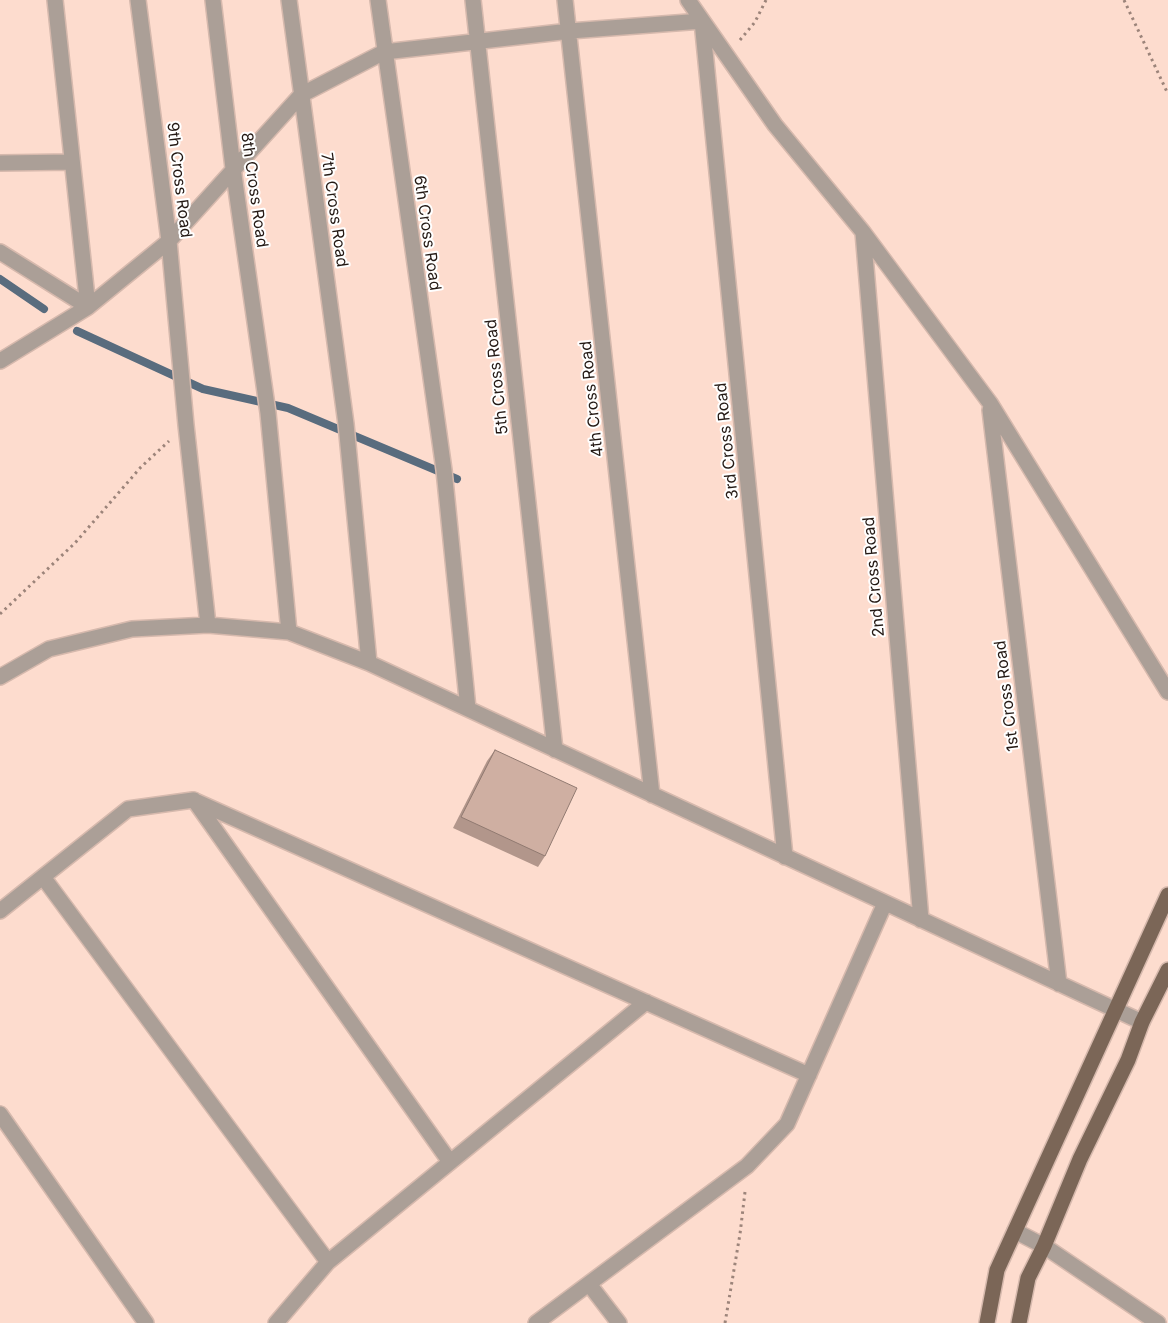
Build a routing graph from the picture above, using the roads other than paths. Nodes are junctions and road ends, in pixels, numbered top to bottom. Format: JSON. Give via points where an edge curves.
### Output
{"nodes":[{"id":1,"x":55,"y":0,"type":"edge"},
{"id":2,"x":138,"y":0,"type":"edge"},
{"id":3,"x":213,"y":0,"type":"edge"},
{"id":4,"x":289,"y":0,"type":"edge"},
{"id":5,"x":378,"y":0,"type":"edge"},
{"id":6,"x":473,"y":0,"type":"edge"},
{"id":7,"x":565,"y":0,"type":"edge"},
{"id":8,"x":688,"y":0,"type":"edge"},
{"id":9,"x":702,"y":22,"type":"junction"},
{"id":10,"x":570,"y":31,"type":"junction"},
{"id":11,"x":479,"y":41,"type":"junction"},
{"id":12,"x":384,"y":52,"type":"junction"},
{"id":13,"x":301,"y":95,"type":"junction"},
{"id":14,"x":72,"y":162,"type":"junction"},
{"id":15,"x":0,"y":163,"type":"edge"},
{"id":16,"x":233,"y":168,"type":"junction"},
{"id":17,"x":863,"y":232,"type":"junction"},
{"id":18,"x":169,"y":241,"type":"junction"},
{"id":19,"x":0,"y":252,"type":"edge"},
{"id":20,"x":88,"y":307,"type":"junction"},
{"id":21,"x":0,"y":361,"type":"edge"},
{"id":22,"x":990,"y":404,"type":"junction"},
{"id":23,"x":208,"y":625,"type":"junction"},
{"id":24,"x":289,"y":632,"type":"junction"},
{"id":25,"x":369,"y":663,"type":"junction"},
{"id":26,"x":1,"y":674,"type":"edge"},
{"id":27,"x":1168,"y":692,"type":"edge"},
{"id":28,"x":468,"y":709,"type":"junction"},
{"id":29,"x":555,"y":750,"type":"junction"},
{"id":30,"x":652,"y":795,"type":"junction"},
{"id":31,"x":193,"y":800,"type":"junction"},
{"id":32,"x":786,"y":857,"type":"junction"},
{"id":33,"x":44,"y":877,"type":"junction"},
{"id":34,"x":1168,"y":895,"type":"edge"},
{"id":35,"x":885,"y":903,"type":"junction"},
{"id":36,"x":0,"y":912,"type":"edge"},
{"id":37,"x":921,"y":920,"type":"junction"},
{"id":38,"x":1168,"y":970,"type":"edge"},
{"id":39,"x":1059,"y":984,"type":"junction"},
{"id":40,"x":646,"y":1002,"type":"junction"},
{"id":41,"x":1114,"y":1010,"type":"junction"},
{"id":42,"x":1142,"y":1022,"type":"junction"},
{"id":43,"x":809,"y":1075,"type":"junction"},
{"id":44,"x":0,"y":1114,"type":"edge"},
{"id":45,"x":450,"y":1162,"type":"junction"},
{"id":46,"x":1015,"y":1231,"type":"junction"},
{"id":47,"x":1044,"y":1246,"type":"junction"},
{"id":48,"x":328,"y":1262,"type":"junction"},
{"id":49,"x":590,"y":1284,"type":"junction"},
{"id":50,"x":146,"y":1323,"type":"edge"},
{"id":51,"x":276,"y":1323,"type":"edge"},
{"id":52,"x":536,"y":1323,"type":"edge"},
{"id":53,"x":619,"y":1323,"type":"edge"},
{"id":54,"x":987,"y":1323,"type":"edge"},
{"id":55,"x":1019,"y":1323,"type":"edge"},
{"id":56,"x":1158,"y":1323,"type":"edge"}],
"edges":[{"from":1,"to":14,"type":"street"},
{"from":2,"to":18,"type":"street","name":"9th Cross Road"},
{"from":3,"to":16,"type":"street","name":"8th Cross Road"},
{"from":4,"to":13,"type":"street","name":"7th Cross Road"},
{"from":5,"to":12,"type":"street","name":"6th Cross Road"},
{"from":6,"to":11,"type":"street","name":"5th Cross Road"},
{"from":7,"to":10,"type":"street","name":"4th Cross Road"},
{"from":8,"to":9,"type":"street"},
{"from":9,"to":10,"type":"street"},
{"from":9,"to":17,"type":"street","via":[[775,126]]},
{"from":9,"to":32,"type":"street","name":"3rd Cross Road"},
{"from":10,"to":11,"type":"street"},
{"from":10,"to":30,"type":"street","name":"4th Cross Road"},
{"from":11,"to":12,"type":"street"},
{"from":11,"to":29,"type":"street","name":"5th Cross Road"},
{"from":12,"to":13,"type":"street"},
{"from":12,"to":28,"type":"street","name":"6th Cross Road","via":[[444,470]]},
{"from":13,"to":16,"type":"street"},
{"from":13,"to":25,"type":"street","name":"7th Cross Road","via":[[346,424]]},
{"from":14,"to":15,"type":"street"},
{"from":14,"to":20,"type":"street"},
{"from":16,"to":18,"type":"street"},
{"from":16,"to":24,"type":"street","name":"8th Cross Road","via":[[268,413]]},
{"from":17,"to":22,"type":"street"},
{"from":17,"to":37,"type":"street","name":"2nd Cross Road"},
{"from":18,"to":20,"type":"street"},
{"from":18,"to":23,"type":"street","name":"9th Cross Road"},
{"from":19,"to":20,"type":"street"},
{"from":20,"to":21,"type":"street"},
{"from":22,"to":27,"type":"street"},
{"from":22,"to":39,"type":"street","name":"1st Cross Road"},
{"from":23,"to":24,"type":"street"},
{"from":23,"to":26,"type":"street","via":[[132,629],[49,649]]},
{"from":24,"to":25,"type":"street"},
{"from":25,"to":28,"type":"street"},
{"from":28,"to":29,"type":"street"},
{"from":29,"to":30,"type":"street"},
{"from":30,"to":32,"type":"street"},
{"from":31,"to":33,"type":"street","via":[[128,809]]},
{"from":31,"to":40,"type":"street"},
{"from":31,"to":45,"type":"street"},
{"from":32,"to":35,"type":"street"},
{"from":33,"to":36,"type":"street"},
{"from":33,"to":48,"type":"street"},
{"from":34,"to":41,"type":"main road"},
{"from":35,"to":37,"type":"street"},
{"from":35,"to":43,"type":"street"},
{"from":37,"to":39,"type":"street"},
{"from":38,"to":42,"type":"main road"},
{"from":39,"to":41,"type":"street"},
{"from":40,"to":43,"type":"street"},
{"from":40,"to":45,"type":"street"},
{"from":41,"to":42,"type":"street"},
{"from":41,"to":46,"type":"main road"},
{"from":42,"to":47,"type":"main road"},
{"from":43,"to":49,"type":"street","via":[[787,1124],[747,1166]]},
{"from":44,"to":50,"type":"street"},
{"from":45,"to":48,"type":"street"},
{"from":46,"to":47,"type":"street"},
{"from":46,"to":54,"type":"main road","via":[[997,1270]]},
{"from":47,"to":55,"type":"main road","via":[[1028,1278]]},
{"from":47,"to":56,"type":"street"},
{"from":48,"to":51,"type":"street"},
{"from":49,"to":52,"type":"street"},
{"from":49,"to":53,"type":"street"}]}
